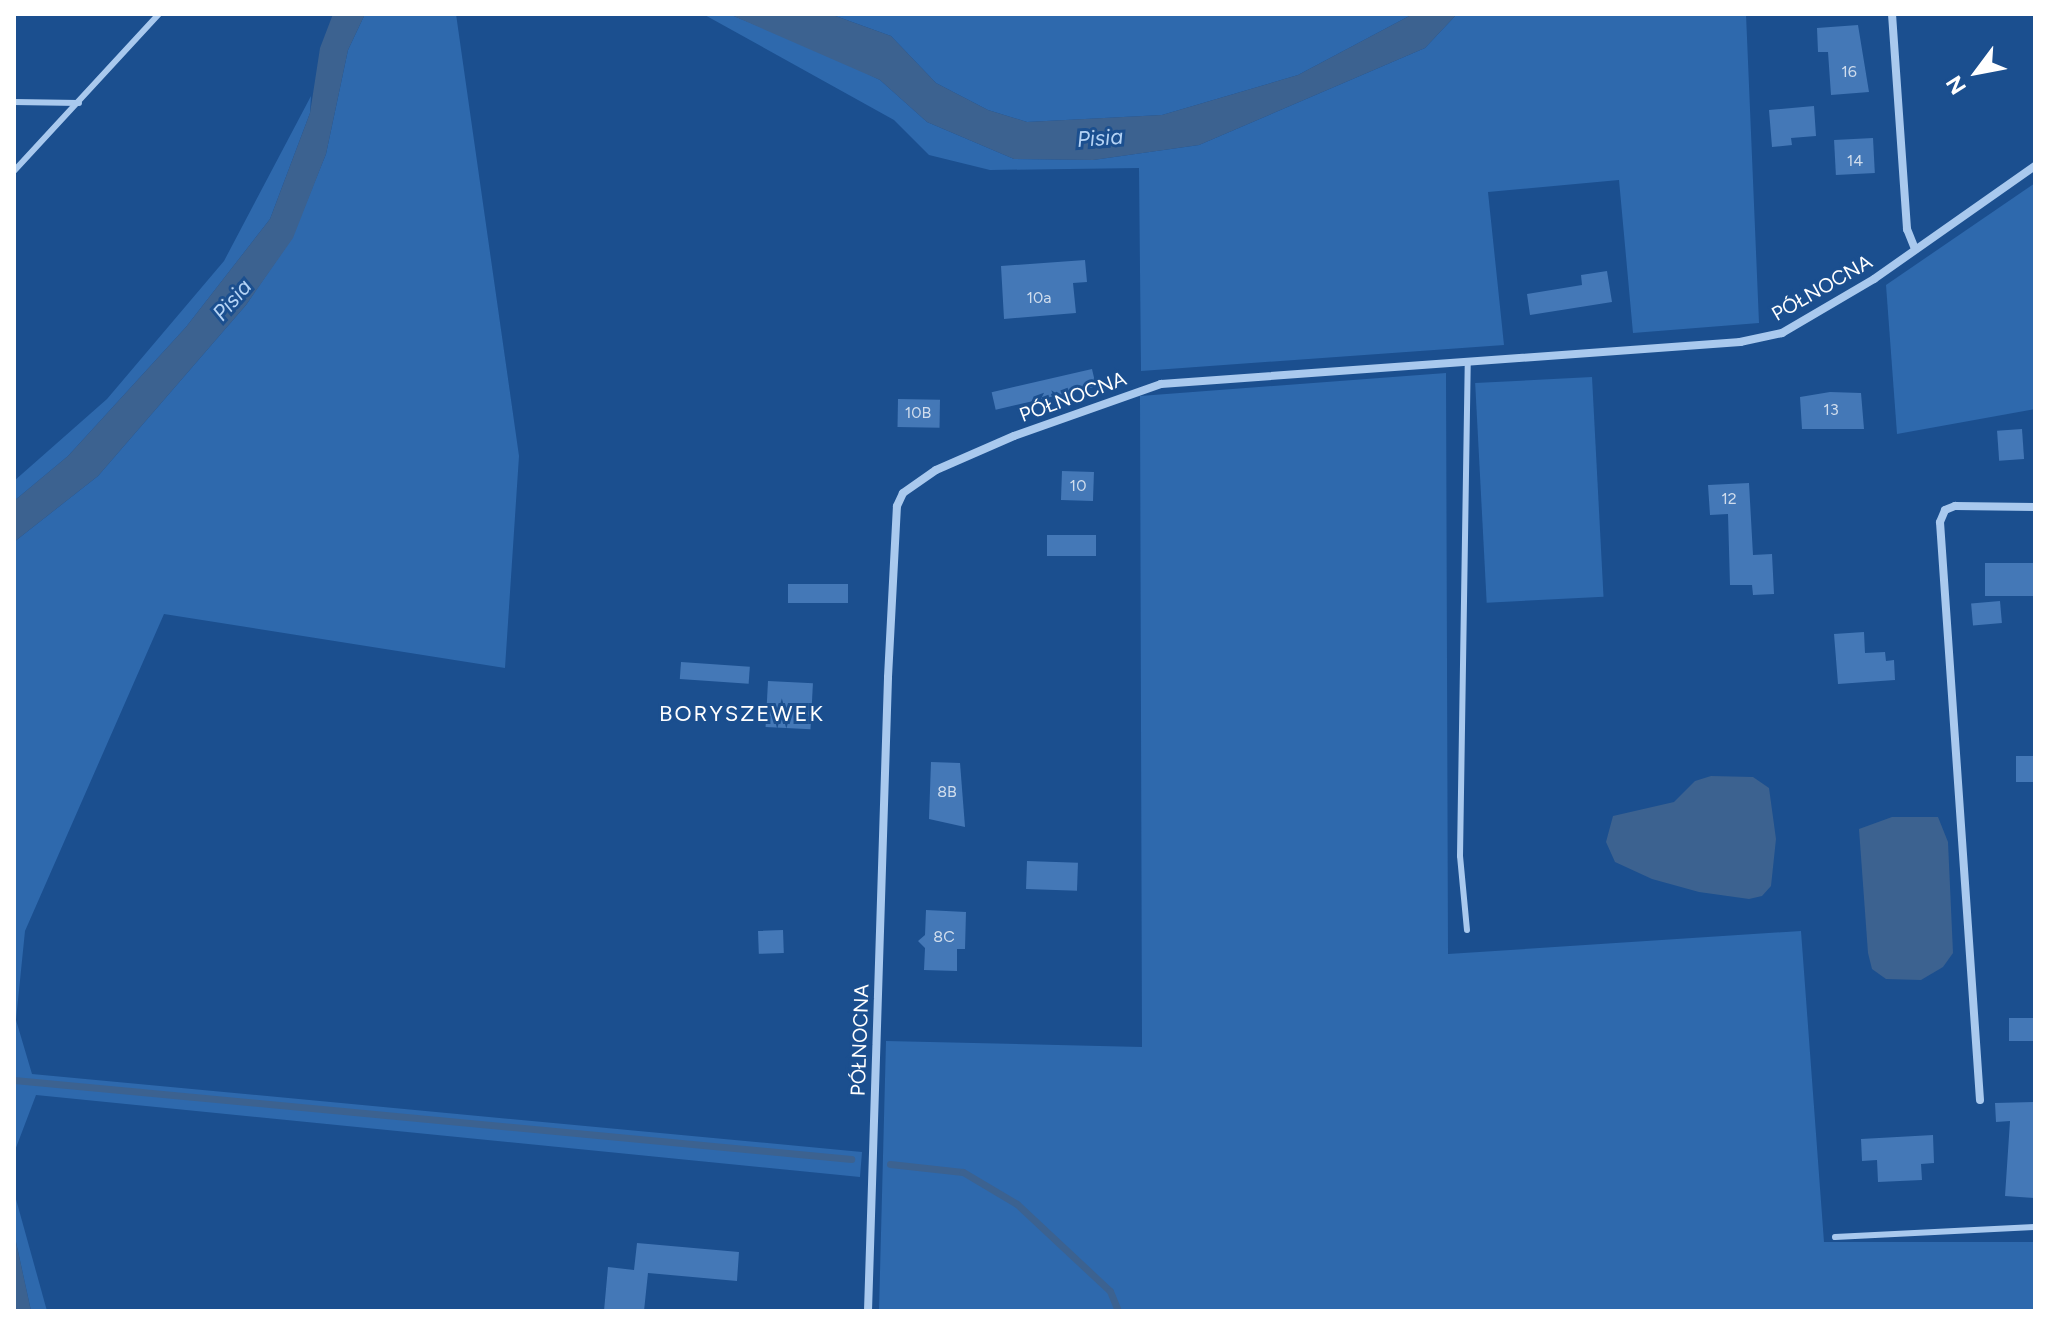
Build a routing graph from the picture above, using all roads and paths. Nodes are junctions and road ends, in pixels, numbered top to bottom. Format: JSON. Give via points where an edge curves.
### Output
{"nodes":[{"id":1,"x":159,"y":14,"type":"edge"},
{"id":2,"x":1892,"y":14,"type":"edge"},
{"id":3,"x":14,"y":102,"type":"edge"},
{"id":4,"x":79,"y":103,"type":"junction"},
{"id":5,"x":2035,"y":166,"type":"edge"},
{"id":6,"x":14,"y":171,"type":"edge"},
{"id":7,"x":1915,"y":249,"type":"junction"},
{"id":8,"x":1468,"y":362,"type":"junction"},
{"id":9,"x":2035,"y":507,"type":"edge"},
{"id":10,"x":1467,"y":930,"type":"dead end"},
{"id":11,"x":1980,"y":1100,"type":"dead end"},
{"id":12,"x":2035,"y":1227,"type":"edge"},
{"id":13,"x":1835,"y":1237,"type":"dead end"},
{"id":14,"x":868,"y":1311,"type":"edge"}],
"edges":[{"from":1,"to":4,"type":"lane"},
{"from":2,"to":7,"type":"street","via":[[1907,229]]},
{"from":3,"to":4,"type":"lane"},
{"from":4,"to":6,"type":"lane"},
{"from":5,"to":7,"type":"street","name":"PÓŁNOCNA"},
{"from":7,"to":8,"type":"street","name":"PÓŁNOCNA","via":[[1782,333],[1740,342]]},
{"from":8,"to":10,"type":"lane","via":[[1460,856]]},
{"from":8,"to":14,"type":"street","name":"PÓŁNOCNA","via":[[1161,384],[1001,442],[936,470],[903,493],[897,506],[888,677]]},
{"from":9,"to":11,"type":"street","via":[[1955,506],[1945,510],[1940,522]]},
{"from":12,"to":13,"type":"lane"}]}
